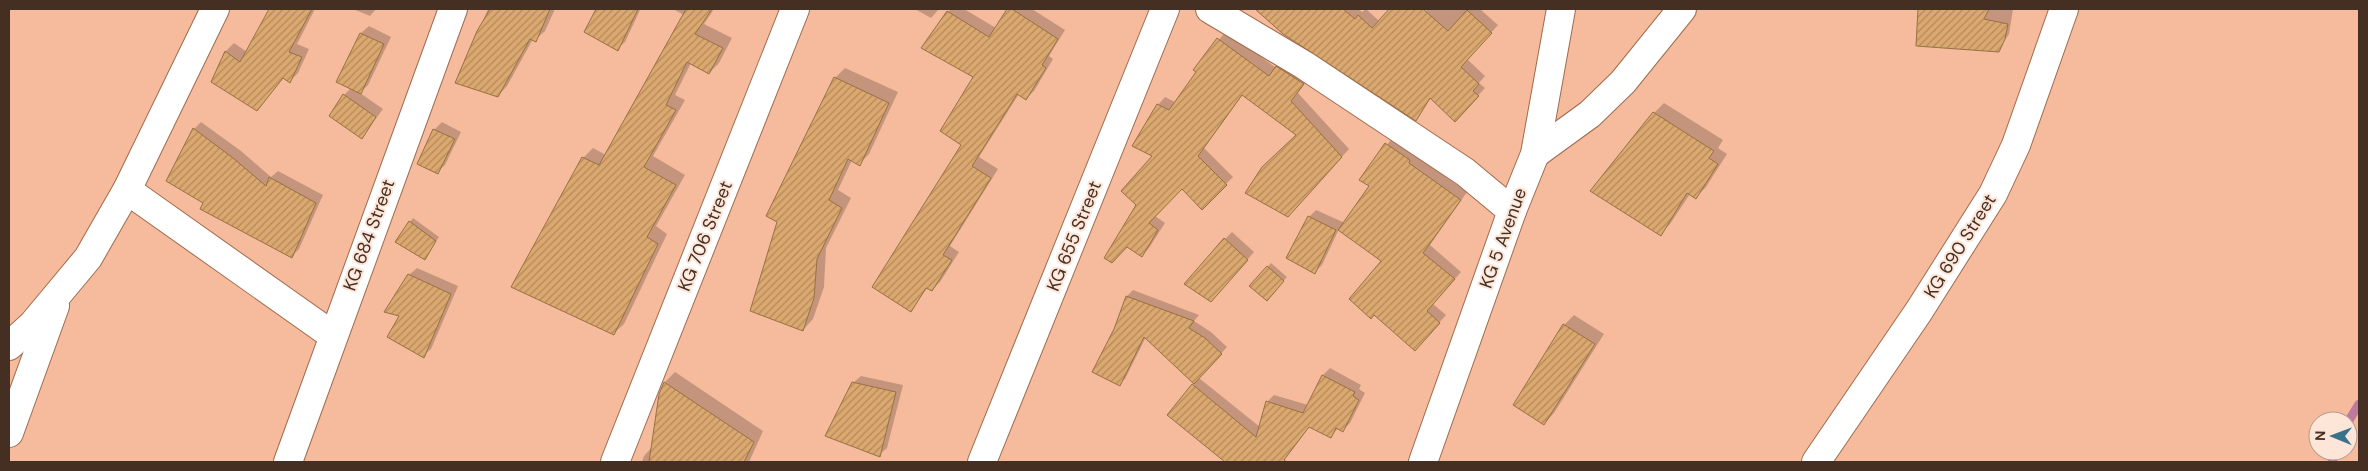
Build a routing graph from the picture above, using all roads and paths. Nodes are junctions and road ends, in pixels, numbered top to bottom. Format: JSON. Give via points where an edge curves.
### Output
{"nodes":[{"id":1,"x":214,"y":9,"type":"edge"},
{"id":2,"x":453,"y":9,"type":"edge"},
{"id":3,"x":796,"y":9,"type":"edge"},
{"id":4,"x":1165,"y":9,"type":"edge"},
{"id":5,"x":1210,"y":9,"type":"edge"},
{"id":6,"x":1562,"y":9,"type":"edge"},
{"id":7,"x":1682,"y":9,"type":"edge"},
{"id":8,"x":2064,"y":9,"type":"edge"},
{"id":9,"x":1535,"y":154,"type":"junction"},
{"id":10,"x":127,"y":190,"type":"junction"},
{"id":11,"x":1512,"y":211,"type":"junction"},
{"id":12,"x":59,"y":295,"type":"junction"},
{"id":13,"x":332,"y":336,"type":"junction"},
{"id":14,"x":9,"y":346,"type":"edge"},
{"id":15,"x":9,"y":433,"type":"edge"},
{"id":16,"x":288,"y":462,"type":"edge"},
{"id":17,"x":615,"y":462,"type":"edge"},
{"id":18,"x":982,"y":462,"type":"edge"},
{"id":19,"x":1423,"y":462,"type":"edge"},
{"id":20,"x":1816,"y":462,"type":"edge"}],
"edges":[{"from":1,"to":10,"type":"street"},
{"from":2,"to":13,"type":"street","name":"KG 684 Street"},
{"from":3,"to":17,"type":"street","name":"KG 706 Street"},
{"from":4,"to":18,"type":"street","name":"KG 655 Street"},
{"from":5,"to":11,"type":"street","via":[[1304,65],[1465,172]]},
{"from":6,"to":9,"type":"street","name":"KG 5 Avenue"},
{"from":7,"to":9,"type":"street","via":[[1623,82],[1590,114]]},
{"from":8,"to":20,"type":"street","name":"KG 690 Street","via":[[2016,145],[1993,194],[1919,311]]},
{"from":9,"to":11,"type":"street","name":"KG 5 Avenue"},
{"from":10,"to":12,"type":"street","via":[[88,258]]},
{"from":10,"to":13,"type":"street"},
{"from":11,"to":19,"type":"street","name":"KG 5 Avenue"},
{"from":12,"to":14,"type":"street"},
{"from":12,"to":15,"type":"street"},
{"from":13,"to":16,"type":"street","name":"KG 684 Street"}]}
